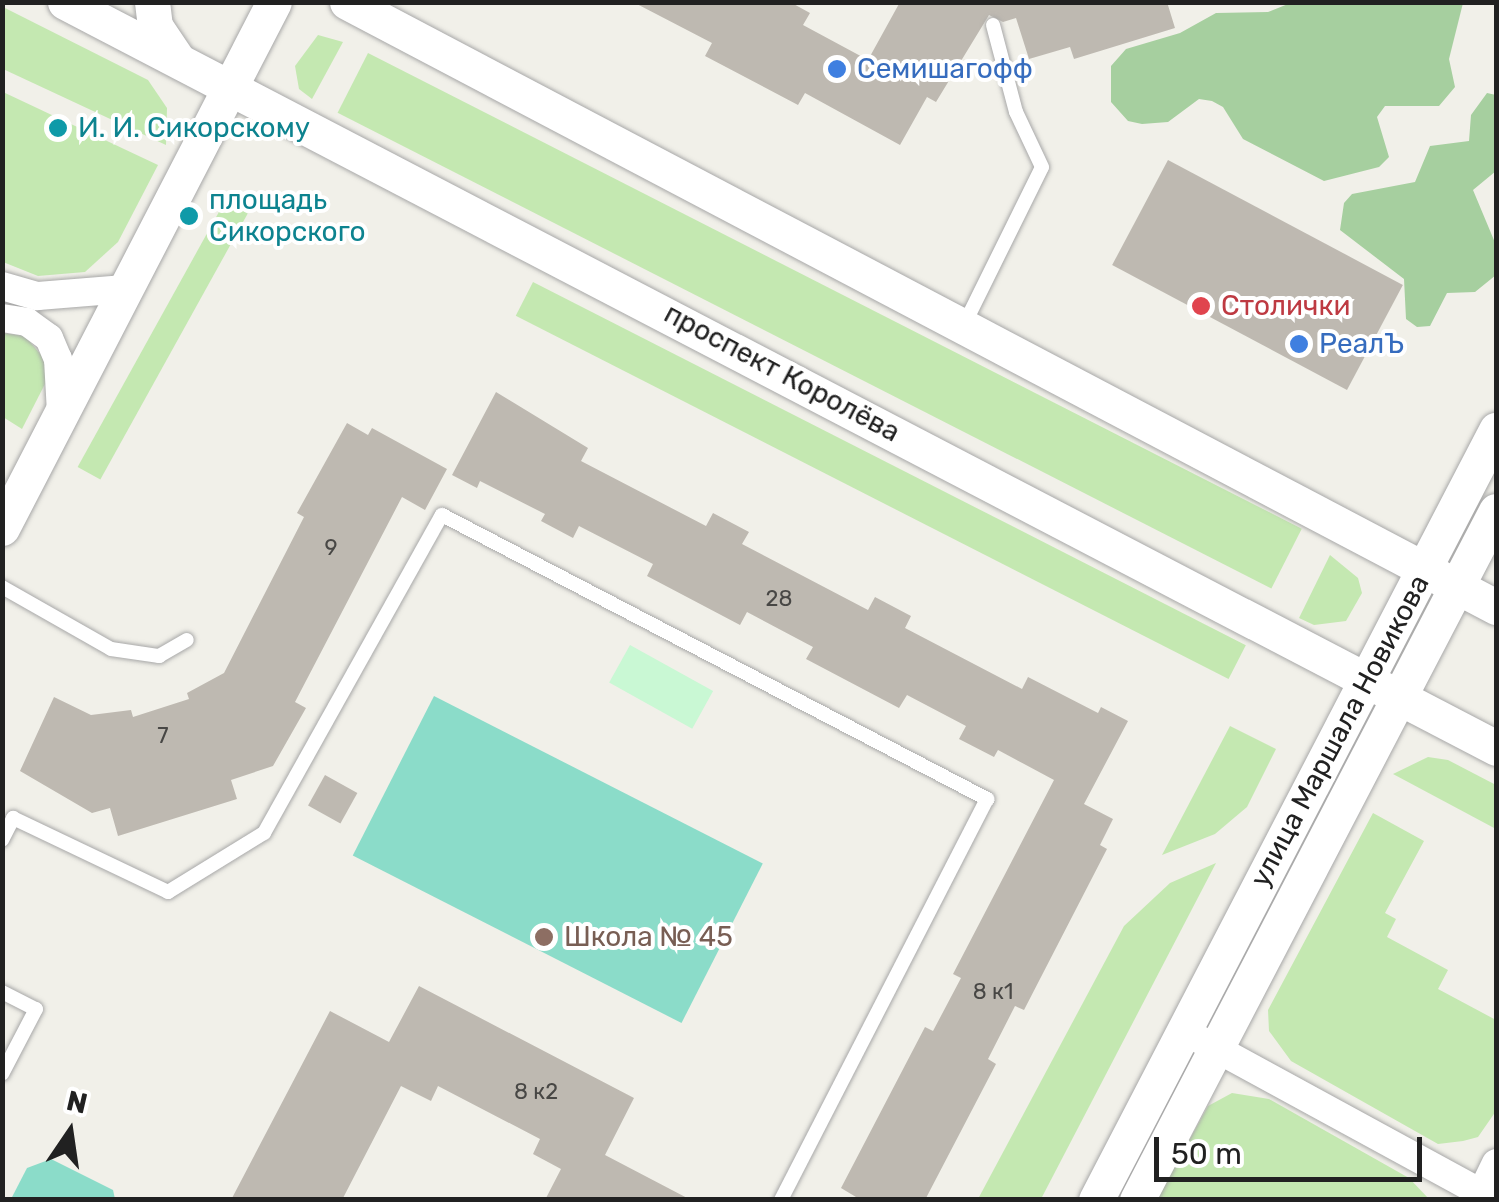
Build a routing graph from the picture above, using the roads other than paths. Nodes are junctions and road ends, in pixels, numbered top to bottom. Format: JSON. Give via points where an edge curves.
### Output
{"nodes":[{"id":1,"x":65,"y":2,"type":"edge"},
{"id":2,"x":152,"y":2,"type":"edge"},
{"id":3,"x":274,"y":2,"type":"edge"},
{"id":4,"x":347,"y":2,"type":"edge"},
{"id":5,"x":993,"y":25,"type":"dead end"},
{"id":6,"x":177,"y":59,"type":"junction"},
{"id":7,"x":231,"y":86,"type":"junction"},
{"id":8,"x":2,"y":286,"type":"edge"},
{"id":9,"x":125,"y":289,"type":"junction"},
{"id":10,"x":2,"y":318,"type":"edge"},
{"id":11,"x":963,"y":327,"type":"junction"},
{"id":12,"x":61,"y":412,"type":"junction"},
{"id":13,"x":1496,"y":430,"type":"edge"},
{"id":14,"x":1496,"y":510,"type":"edge"},
{"id":15,"x":2,"y":528,"type":"edge"},
{"id":16,"x":1425,"y":569,"type":"junction"},
{"id":17,"x":1458,"y":586,"type":"junction"},
{"id":18,"x":2,"y":587,"type":"edge"},
{"id":19,"x":1496,"y":607,"type":"edge"},
{"id":20,"x":187,"y":640,"type":"dead end"},
{"id":21,"x":1367,"y":679,"type":"junction"},
{"id":22,"x":1400,"y":696,"type":"junction"},
{"id":23,"x":1496,"y":748,"type":"edge"},
{"id":24,"x":2,"y":840,"type":"edge"},
{"id":25,"x":2,"y":992,"type":"edge"},
{"id":26,"x":1184,"y":1031,"type":"junction"},
{"id":27,"x":1216,"y":1049,"type":"junction"},
{"id":28,"x":2,"y":1074,"type":"edge"},
{"id":29,"x":1496,"y":1163,"type":"edge"},
{"id":30,"x":1479,"y":1196,"type":"edge"},
{"id":31,"x":781,"y":1200,"type":"edge"},
{"id":32,"x":1096,"y":1200,"type":"edge"},
{"id":33,"x":1137,"y":1200,"type":"edge"}],
"edges":[{"from":1,"to":6,"type":"street","name":"проспект Королёва"},
{"from":2,"to":6,"type":"street","via":[[155,26]]},
{"from":3,"to":7,"type":"street"},
{"from":4,"to":11,"type":"street"},
{"from":5,"to":11,"type":"lane","via":[[1016,112],[1042,167]]},
{"from":6,"to":7,"type":"street","name":"проспект Королёва"},
{"from":7,"to":9,"type":"street"},
{"from":7,"to":21,"type":"street","name":"проспект Королёва"},
{"from":8,"to":9,"type":"street","via":[[38,296]]},
{"from":9,"to":12,"type":"street"},
{"from":10,"to":12,"type":"street","via":[[27,322],[48,338],[58,360]]},
{"from":11,"to":16,"type":"street"},
{"from":12,"to":15,"type":"street"},
{"from":13,"to":16,"type":"street","name":"улица Маршала Новикова"},
{"from":14,"to":17,"type":"street","name":"улица Маршала Новикова"},
{"from":16,"to":17,"type":"street"},
{"from":16,"to":21,"type":"street","name":"улица Маршала Новикова"},
{"from":17,"to":19,"type":"street"},
{"from":17,"to":22,"type":"street","name":"улица Маршала Новикова"},
{"from":18,"to":20,"type":"lane","via":[[111,649],[160,656]]},
{"from":21,"to":22,"type":"street","name":"проспект Королёва"},
{"from":21,"to":26,"type":"street","name":"улица Маршала Новикова"},
{"from":22,"to":23,"type":"street","name":"проспект Королёва"},
{"from":22,"to":27,"type":"street","name":"улица Маршала Новикова"},
{"from":24,"to":31,"type":"lane","via":[[13,818],[168,892],[264,833],[442,515],[987,799]]},
{"from":25,"to":28,"type":"lane","via":[[36,1009]]},
{"from":26,"to":27,"type":"street"},
{"from":26,"to":32,"type":"street","name":"улица Маршала Новикова"},
{"from":27,"to":30,"type":"street"},
{"from":27,"to":33,"type":"street","name":"улица Маршала Новикова"},
{"from":29,"to":30,"type":"street"}]}
